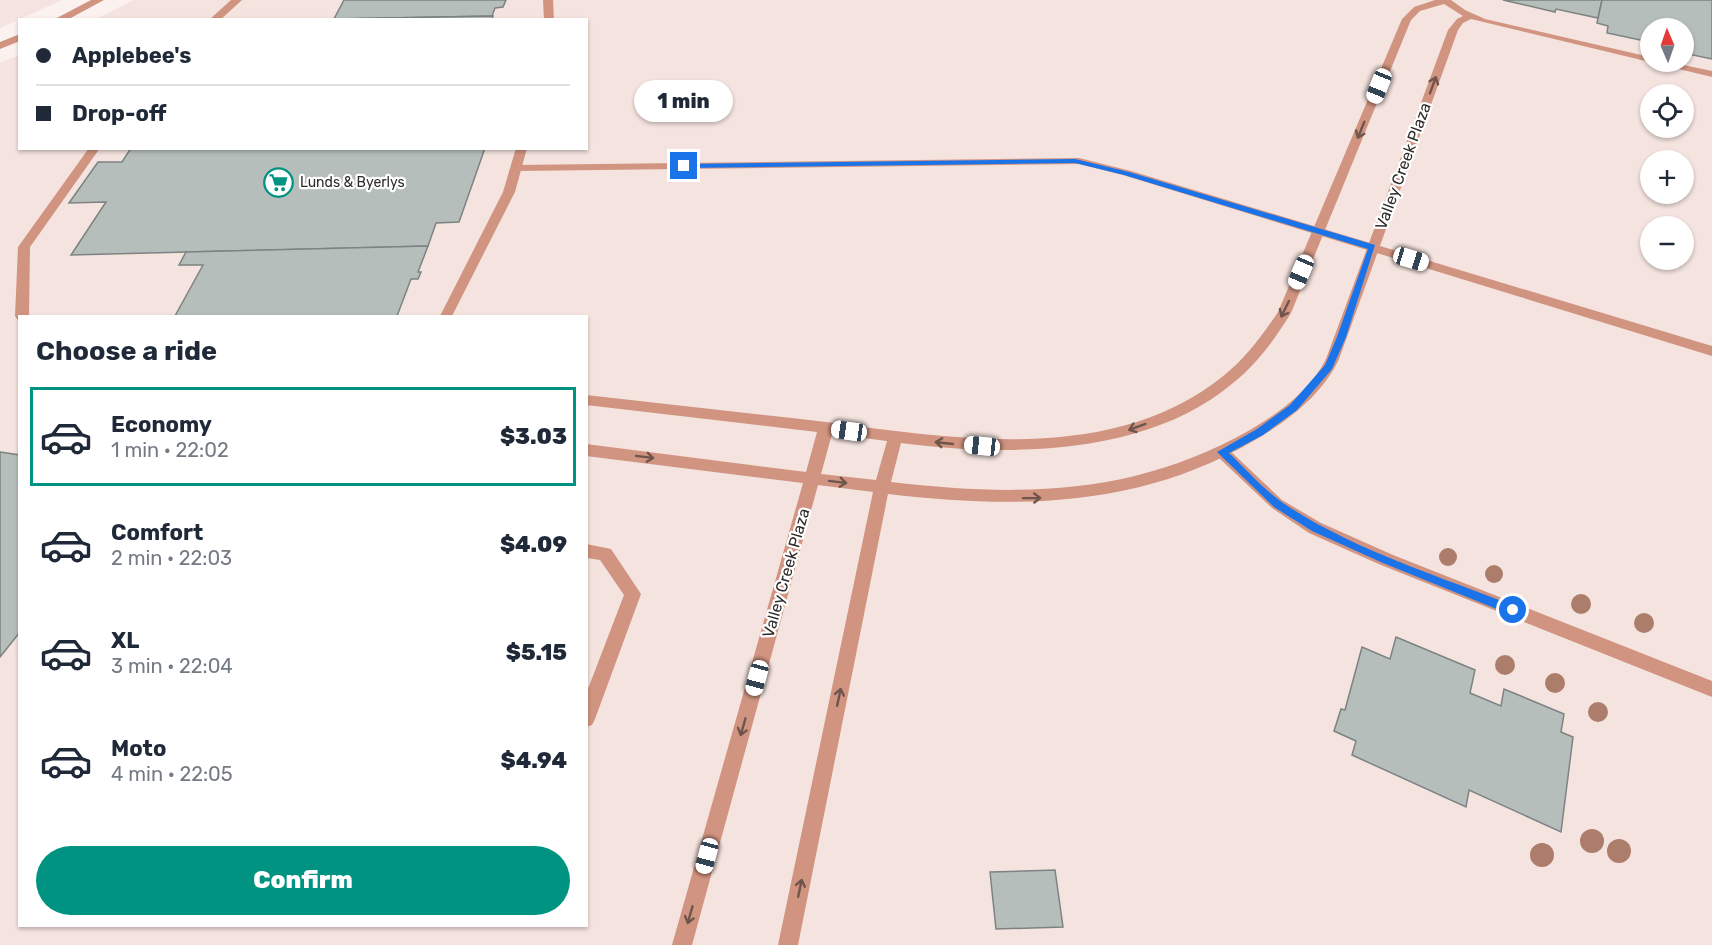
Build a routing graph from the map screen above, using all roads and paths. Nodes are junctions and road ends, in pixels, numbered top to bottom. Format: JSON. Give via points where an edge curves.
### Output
{"nodes":[{"id":1,"x":99,"y":0,"type":"edge"},
{"id":2,"x":237,"y":0,"type":"edge"},
{"id":3,"x":548,"y":0,"type":"edge"},
{"id":4,"x":1445,"y":0,"type":"edge"},
{"id":5,"x":1470,"y":16,"type":"junction"},
{"id":6,"x":62,"y":18,"type":"edge"},
{"id":7,"x":216,"y":18,"type":"edge"},
{"id":8,"x":549,"y":18,"type":"edge"},
{"id":9,"x":18,"y":38,"type":"edge"},
{"id":10,"x":0,"y":46,"type":"edge"},
{"id":11,"x":1640,"y":58,"type":"edge"},
{"id":12,"x":1694,"y":70,"type":"edge"},
{"id":13,"x":1712,"y":74,"type":"edge"},
{"id":14,"x":94,"y":150,"type":"edge"},
{"id":15,"x":522,"y":150,"type":"edge"},
{"id":16,"x":517,"y":168,"type":"junction"},
{"id":17,"x":1319,"y":231,"type":"junction"},
{"id":18,"x":1372,"y":247,"type":"junction"},
{"id":19,"x":22,"y":315,"type":"edge"},
{"id":20,"x":447,"y":315,"type":"edge"},
{"id":21,"x":1712,"y":351,"type":"edge"},
{"id":22,"x":588,"y":400,"type":"edge"},
{"id":23,"x":826,"y":428,"type":"junction"},
{"id":24,"x":895,"y":438,"type":"junction"},
{"id":25,"x":588,"y":450,"type":"edge"},
{"id":26,"x":1222,"y":452,"type":"junction"},
{"id":27,"x":813,"y":478,"type":"junction"},
{"id":28,"x":882,"y":487,"type":"junction"},
{"id":29,"x":588,"y":550,"type":"edge"},
{"id":30,"x":1712,"y":689,"type":"edge"},
{"id":31,"x":588,"y":714,"type":"edge"},
{"id":32,"x":682,"y":945,"type":"edge"},
{"id":33,"x":788,"y":945,"type":"edge"}],
"edges":[{"from":1,"to":6,"type":"street"},
{"from":2,"to":7,"type":"street"},
{"from":3,"to":8,"type":"street"},
{"from":4,"to":5,"type":"street"},
{"from":4,"to":17,"type":"street","one_way":true,"via":[[1417,9],[1407,19]]},
{"from":5,"to":11,"type":"street"},
{"from":18,"to":5,"type":"street","name":"Valley Creek Plaza","one_way":true,"via":[[1453,30]]},
{"from":9,"to":10,"type":"street"},
{"from":12,"to":13,"type":"street"},
{"from":14,"to":19,"type":"street","via":[[24,247]]},
{"from":15,"to":16,"type":"street"},
{"from":16,"to":17,"type":"street","via":[[1075,161]]},
{"from":16,"to":20,"type":"street","via":[[509,192]]},
{"from":17,"to":18,"type":"street"},
{"from":17,"to":24,"type":"street","one_way":true,"via":[[1284,313],[1264,345],[1220,387],[1174,413],[1124,432],[1072,443],[982,446]]},
{"from":18,"to":21,"type":"street"},
{"from":18,"to":26,"type":"street","name":"Valley Creek Plaza","via":[[1328,367],[1294,408]]},
{"from":22,"to":23,"type":"street"},
{"from":23,"to":24,"type":"street"},
{"from":23,"to":27,"type":"street","name":"Valley Creek Plaza"},
{"from":24,"to":28,"type":"street"},
{"from":25,"to":27,"type":"street","name":"Valley Creek Plaza","one_way":true},
{"from":28,"to":26,"type":"street","name":"Valley Creek Plaza","one_way":true,"via":[[986,498],[1079,494],[1152,479]]},
{"from":26,"to":30,"type":"street","via":[[1277,504],[1316,528]]},
{"from":27,"to":28,"type":"street","name":"Valley Creek Plaza","one_way":true},
{"from":27,"to":32,"type":"street","name":"Valley Creek Plaza","one_way":true},
{"from":33,"to":28,"type":"street","one_way":true},
{"from":29,"to":31,"type":"street","via":[[605,554],[633,594]]}]}
